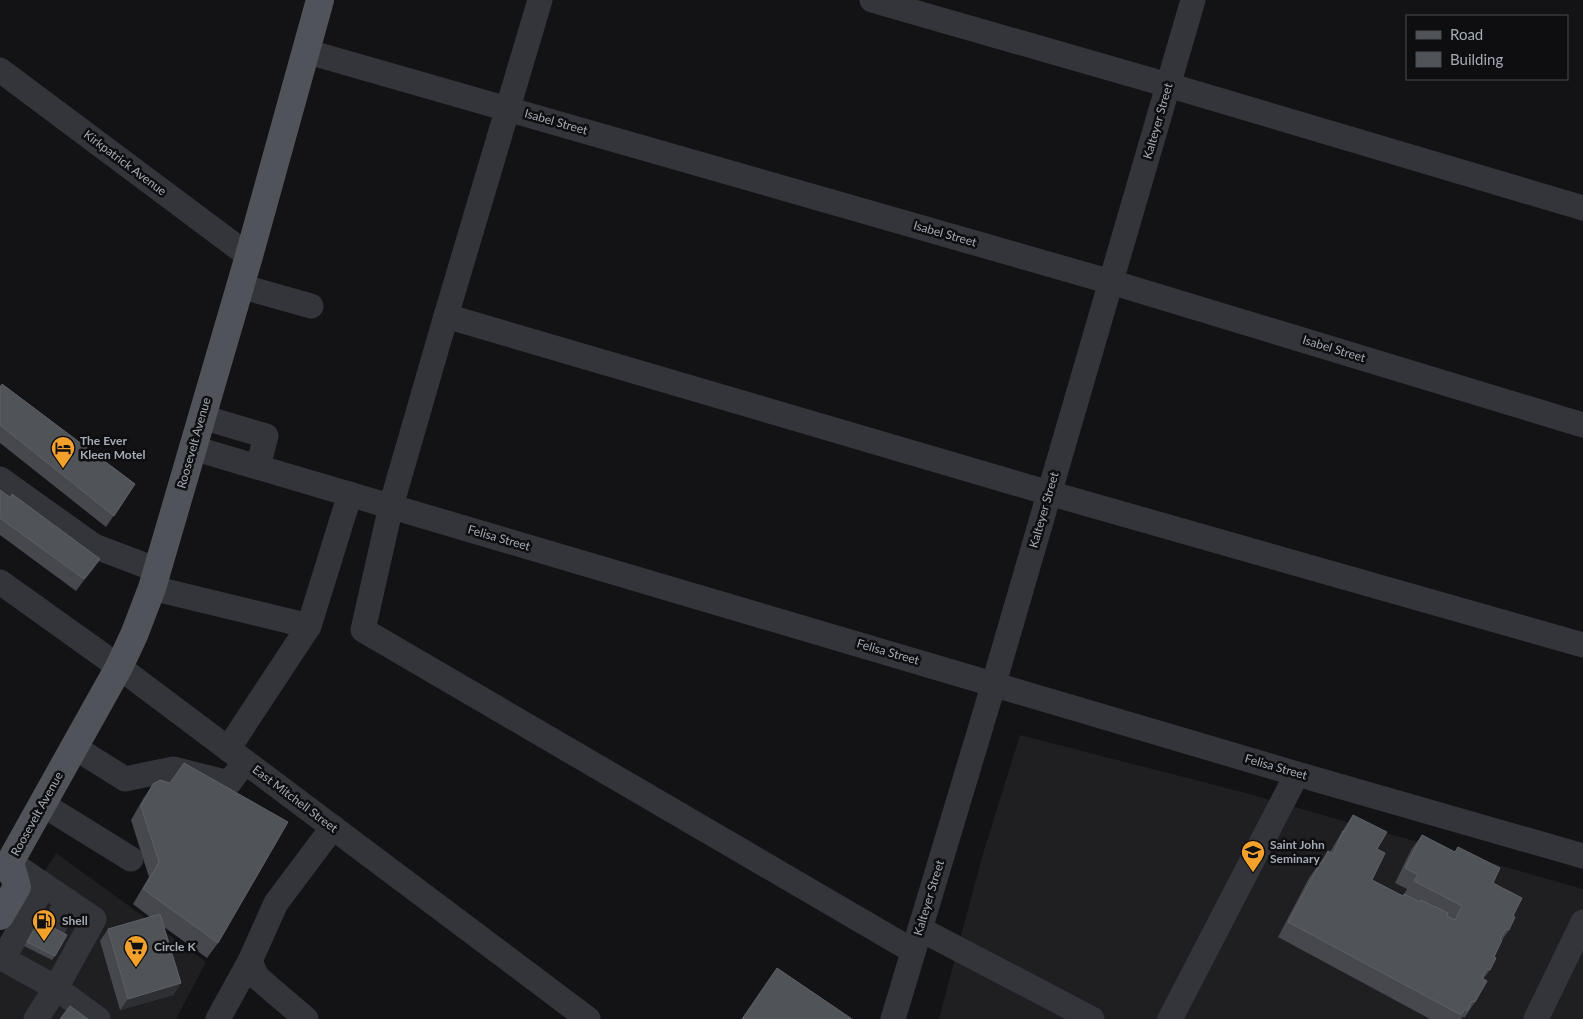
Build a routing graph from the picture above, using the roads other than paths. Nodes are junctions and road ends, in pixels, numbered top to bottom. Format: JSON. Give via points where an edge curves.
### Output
{"nodes":[{"id":1,"x":320,"y":0,"type":"edge"},
{"id":2,"x":540,"y":0,"type":"edge"},
{"id":3,"x":872,"y":0,"type":"edge"},
{"id":4,"x":1193,"y":0,"type":"edge"},
{"id":5,"x":305,"y":51,"type":"junction"},
{"id":6,"x":0,"y":70,"type":"edge"},
{"id":7,"x":1168,"y":85,"type":"junction"},
{"id":8,"x":508,"y":108,"type":"junction"},
{"id":9,"x":1583,"y":208,"type":"edge"},
{"id":10,"x":249,"y":256,"type":"junction"},
{"id":11,"x":1111,"y":282,"type":"junction"},
{"id":12,"x":240,"y":286,"type":"junction"},
{"id":13,"x":311,"y":306,"type":"dead end"},
{"id":14,"x":446,"y":316,"type":"junction"},
{"id":15,"x":202,"y":417,"type":"junction"},
{"id":16,"x":1583,"y":425,"type":"edge"},
{"id":17,"x":193,"y":448,"type":"junction"},
{"id":18,"x":258,"y":467,"type":"junction"},
{"id":19,"x":0,"y":479,"type":"edge"},
{"id":20,"x":1049,"y":493,"type":"junction"},
{"id":21,"x":350,"y":494,"type":"junction"},
{"id":22,"x":391,"y":506,"type":"junction"},
{"id":23,"x":154,"y":579,"type":"junction"},
{"id":24,"x":0,"y":582,"type":"edge"},
{"id":25,"x":309,"y":626,"type":"junction"},
{"id":26,"x":1583,"y":644,"type":"edge"},
{"id":27,"x":119,"y":667,"type":"junction"},
{"id":28,"x":994,"y":683,"type":"junction"},
{"id":29,"x":74,"y":747,"type":"junction"},
{"id":30,"x":237,"y":755,"type":"junction"},
{"id":31,"x":1298,"y":774,"type":"junction"},
{"id":32,"x":42,"y":804,"type":"junction"},
{"id":33,"x":333,"y":828,"type":"junction"},
{"id":34,"x":1583,"y":856,"type":"edge"},
{"id":35,"x":131,"y":859,"type":"dead end"},
{"id":36,"x":5,"y":865,"type":"edge"},
{"id":37,"x":61,"y":897,"type":"junction"},
{"id":38,"x":0,"y":916,"type":"edge"},
{"id":39,"x":1583,"y":922,"type":"edge"},
{"id":40,"x":916,"y":940,"type":"junction"},
{"id":41,"x":250,"y":961,"type":"junction"},
{"id":42,"x":39,"y":973,"type":"edge"},
{"id":43,"x":896,"y":1018,"type":"edge"},
{"id":44,"x":98,"y":1019,"type":"edge"},
{"id":45,"x":218,"y":1019,"type":"edge"},
{"id":46,"x":306,"y":1019,"type":"edge"},
{"id":47,"x":588,"y":1019,"type":"edge"},
{"id":48,"x":1092,"y":1019,"type":"edge"},
{"id":49,"x":1170,"y":1019,"type":"edge"},
{"id":50,"x":1536,"y":1019,"type":"edge"}],
"edges":[{"from":1,"to":5,"type":"main road","name":"Roosevelt Avenue"},
{"from":2,"to":8,"type":"street"},
{"from":3,"to":7,"type":"street"},
{"from":4,"to":7,"type":"street","name":"Kalteyer Street"},
{"from":5,"to":8,"type":"street","name":"Isabel Street"},
{"from":5,"to":10,"type":"main road","name":"Roosevelt Avenue"},
{"from":6,"to":10,"type":"street","name":"Kirkpatrick Avenue"},
{"from":7,"to":9,"type":"street"},
{"from":7,"to":11,"type":"street","name":"Kalteyer Street"},
{"from":8,"to":11,"type":"street","name":"Isabel Street"},
{"from":8,"to":14,"type":"street"},
{"from":10,"to":12,"type":"main road","name":"Roosevelt Avenue"},
{"from":11,"to":16,"type":"street","name":"Isabel Street"},
{"from":11,"to":20,"type":"street","name":"Kalteyer Street"},
{"from":12,"to":13,"type":"street"},
{"from":12,"to":15,"type":"main road","name":"Roosevelt Avenue"},
{"from":14,"to":20,"type":"street"},
{"from":14,"to":22,"type":"street"},
{"from":15,"to":17,"type":"main road","name":"Roosevelt Avenue"},
{"from":15,"to":18,"type":"street","via":[[266,436]]},
{"from":17,"to":18,"type":"street","name":"Felisa Street"},
{"from":17,"to":23,"type":"main road","name":"Roosevelt Avenue"},
{"from":18,"to":21,"type":"street","name":"Felisa Street"},
{"from":19,"to":23,"type":"street","via":[[94,546]]},
{"from":20,"to":26,"type":"street"},
{"from":20,"to":28,"type":"street","name":"Kalteyer Street"},
{"from":21,"to":22,"type":"street","name":"Felisa Street"},
{"from":21,"to":25,"type":"street"},
{"from":22,"to":28,"type":"street","name":"Felisa Street"},
{"from":22,"to":40,"type":"street","via":[[363,630]]},
{"from":23,"to":25,"type":"street"},
{"from":23,"to":27,"type":"main road","name":"Roosevelt Avenue"},
{"from":24,"to":27,"type":"street","name":"East Mitchell Street"},
{"from":25,"to":30,"type":"street"},
{"from":27,"to":29,"type":"main road","name":"Roosevelt Avenue"},
{"from":27,"to":30,"type":"street","name":"East Mitchell Street"},
{"from":28,"to":31,"type":"street","name":"Felisa Street"},
{"from":28,"to":40,"type":"street","name":"Kalteyer Street"},
{"from":29,"to":30,"type":"street","via":[[125,779],[173,769],[229,783]]},
{"from":29,"to":32,"type":"main road","name":"Roosevelt Avenue"},
{"from":30,"to":33,"type":"street","name":"East Mitchell Street"},
{"from":31,"to":34,"type":"street","name":"Felisa Street"},
{"from":31,"to":49,"type":"street"},
{"from":32,"to":35,"type":"street"},
{"from":32,"to":36,"type":"main road","name":"Roosevelt Avenue"},
{"from":33,"to":41,"type":"street","via":[[276,903]]},
{"from":33,"to":47,"type":"street","name":"East Mitchell Street"},
{"from":36,"to":37,"type":"street"},
{"from":36,"to":38,"type":"main road","name":"Roosevelt Avenue","via":[[17,887]]},
{"from":37,"to":42,"type":"street"},
{"from":37,"to":42,"type":"street"},
{"from":37,"to":42,"type":"street","via":[[94,919]]},
{"from":39,"to":50,"type":"street"},
{"from":40,"to":43,"type":"street","name":"Kalteyer Street"},
{"from":40,"to":48,"type":"street"},
{"from":41,"to":45,"type":"street"},
{"from":41,"to":46,"type":"street","via":[[257,977]]},
{"from":42,"to":44,"type":"street"}]}
